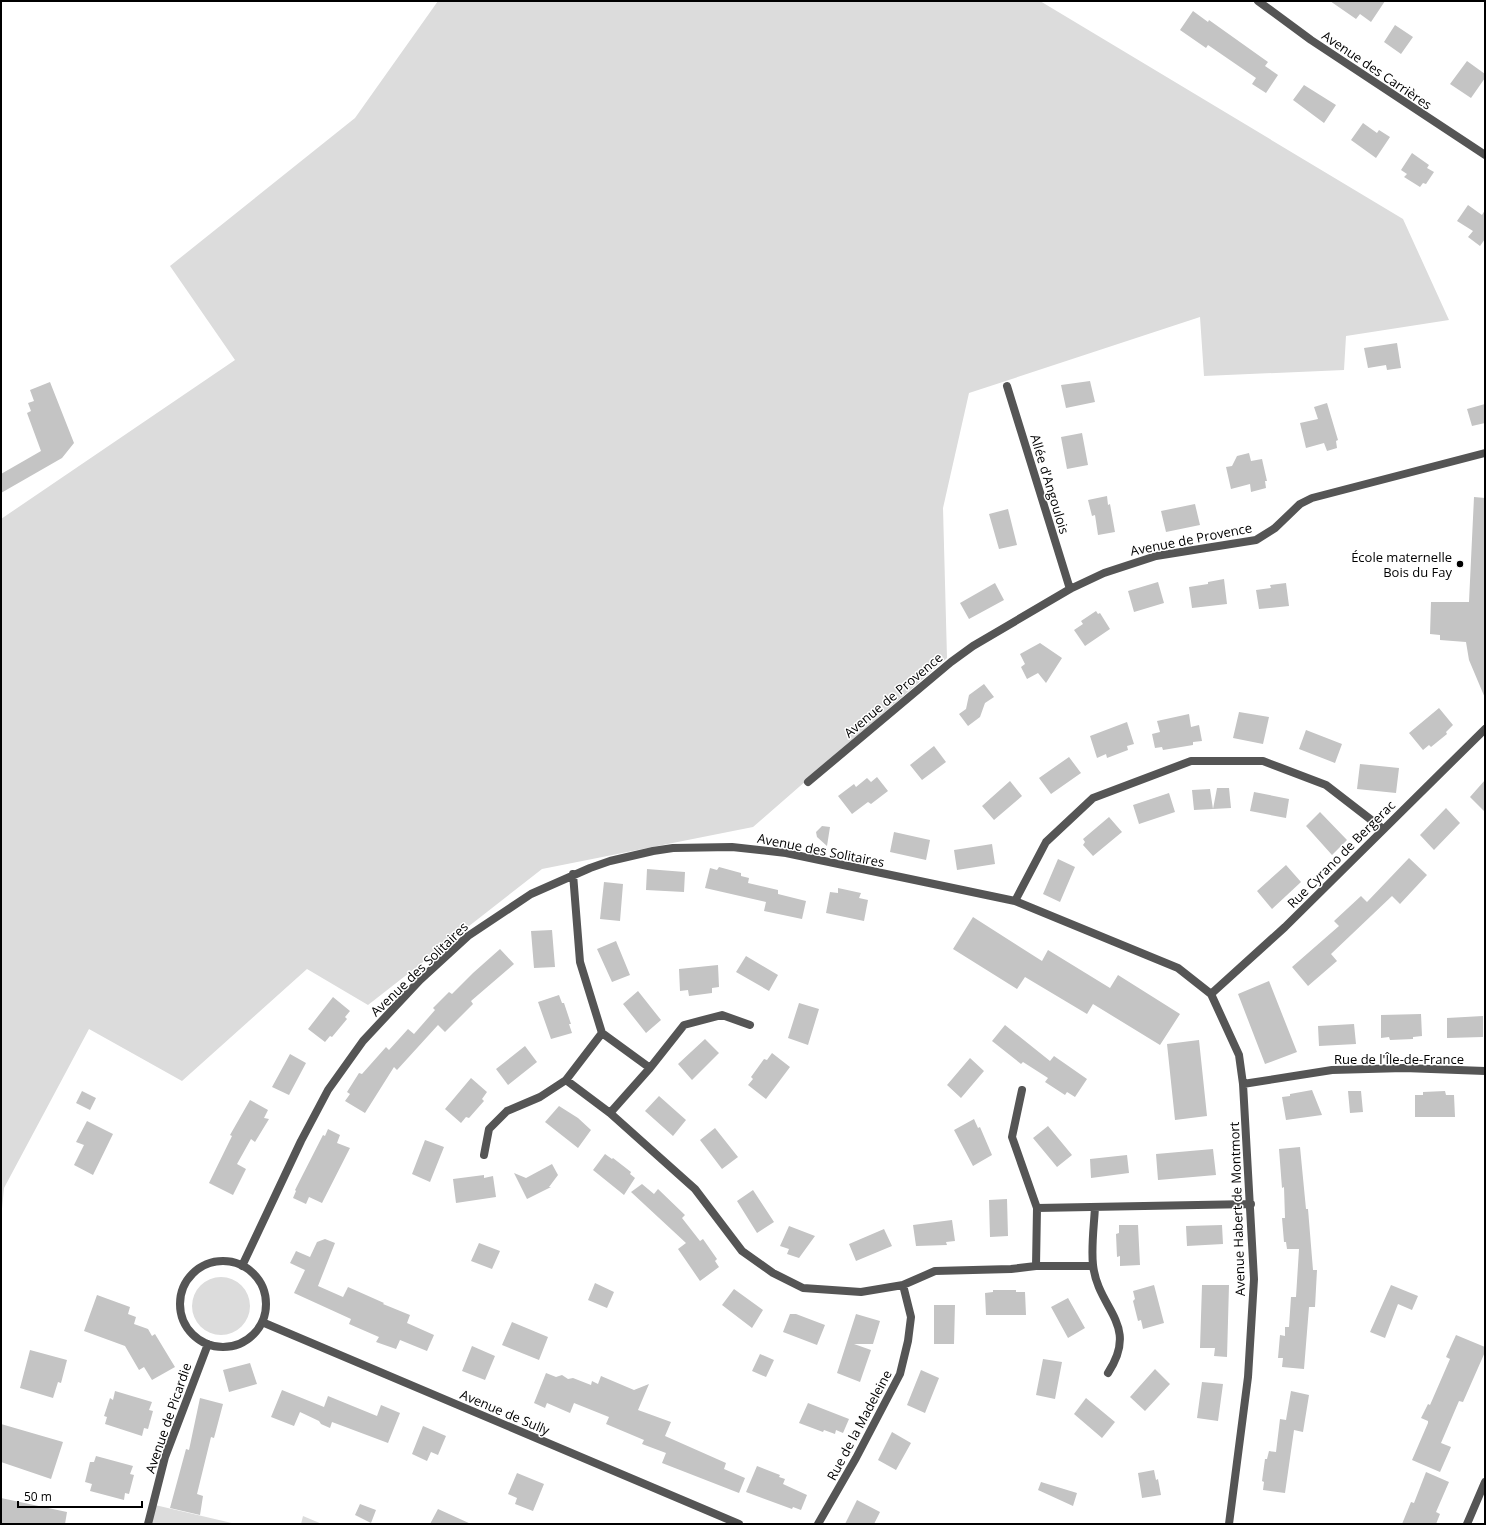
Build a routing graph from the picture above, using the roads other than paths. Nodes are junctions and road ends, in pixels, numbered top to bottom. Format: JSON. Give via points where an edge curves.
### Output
{"nodes":[{"id":1,"x":1258,"y":1,"type":"edge"},
{"id":2,"x":1485,"y":156,"type":"edge"},
{"id":3,"x":1007,"y":386,"type":"dead end"},
{"id":4,"x":1485,"y":453,"type":"edge"},
{"id":5,"x":1070,"y":589,"type":"junction"},
{"id":6,"x":1485,"y":729,"type":"edge"},
{"id":7,"x":808,"y":782,"type":"dead end"},
{"id":8,"x":1383,"y":829,"type":"junction"},
{"id":9,"x":573,"y":874,"type":"junction"},
{"id":10,"x":1015,"y":901,"type":"junction"},
{"id":11,"x":1211,"y":994,"type":"junction"},
{"id":12,"x":750,"y":1025,"type":"dead end"},
{"id":13,"x":602,"y":1033,"type":"junction"},
{"id":14,"x":650,"y":1068,"type":"junction"},
{"id":15,"x":1485,"y":1072,"type":"edge"},
{"id":16,"x":566,"y":1080,"type":"junction"},
{"id":17,"x":1243,"y":1084,"type":"junction"},
{"id":18,"x":1022,"y":1090,"type":"dead end"},
{"id":19,"x":610,"y":1113,"type":"junction"},
{"id":20,"x":484,"y":1155,"type":"dead end"},
{"id":21,"x":1251,"y":1204,"type":"junction"},
{"id":22,"x":1095,"y":1207,"type":"junction"},
{"id":23,"x":1037,"y":1208,"type":"junction"},
{"id":24,"x":242,"y":1266,"type":"junction"},
{"id":25,"x":1036,"y":1266,"type":"junction"},
{"id":26,"x":1093,"y":1266,"type":"junction"},
{"id":27,"x":903,"y":1285,"type":"junction"},
{"id":28,"x":262,"y":1322,"type":"junction"},
{"id":29,"x":208,"y":1344,"type":"junction"},
{"id":30,"x":1108,"y":1373,"type":"dead end"},
{"id":31,"x":1485,"y":1482,"type":"edge"},
{"id":32,"x":148,"y":1524,"type":"edge"},
{"id":33,"x":739,"y":1524,"type":"edge"},
{"id":34,"x":818,"y":1524,"type":"edge"},
{"id":35,"x":1229,"y":1524,"type":"edge"},
{"id":36,"x":1467,"y":1524,"type":"edge"}],
"edges":[{"from":1,"to":2,"type":"street","name":"Avenue des Carrières","via":[[1311,40]]},
{"from":3,"to":5,"type":"street","name":"Allée d'Angoulois"},
{"from":4,"to":5,"type":"street","name":"Avenue de Provence","via":[[1326,493],[1300,504],[1275,528],[1256,540],[1156,556],[1104,572]]},
{"from":5,"to":7,"type":"street","name":"Avenue de Provence","via":[[973,646],[951,662]]},
{"from":6,"to":8,"type":"street","name":"Rue Cyrano de Bergerac"},
{"from":8,"to":10,"type":"street","via":[[1326,785],[1263,761],[1191,761],[1093,798],[1046,842]]},
{"from":8,"to":11,"type":"street","name":"Rue Cyrano de Bergerac","via":[[1285,926]]},
{"from":9,"to":10,"type":"street","name":"Avenue des Solitaires","via":[[610,861],[653,851],[732,847],[786,853]]},
{"from":9,"to":13,"type":"street","via":[[580,962]]},
{"from":9,"to":24,"type":"street","name":"Avenue des Solitaires","via":[[531,894],[468,936],[420,980],[363,1041],[325,1096]]},
{"from":10,"to":11,"type":"street","name":"Avenue des Solitaires","via":[[1178,968]]},
{"from":11,"to":17,"type":"street","name":"Avenue Habert de Montmort","via":[[1239,1055]]},
{"from":12,"to":14,"type":"street","via":[[722,1015],[684,1025]]},
{"from":13,"to":14,"type":"street"},
{"from":13,"to":16,"type":"street"},
{"from":14,"to":19,"type":"street"},
{"from":15,"to":17,"type":"street","name":"Rue de l'Île-de-France","via":[[1404,1068],[1332,1070]]},
{"from":16,"to":19,"type":"street"},
{"from":16,"to":20,"type":"street","via":[[540,1097],[507,1111],[489,1129]]},
{"from":17,"to":21,"type":"street","name":"Avenue Habert de Montmort"},
{"from":18,"to":23,"type":"street","via":[[1012,1137]]},
{"from":19,"to":27,"type":"street","via":[[695,1189],[742,1251],[773,1273],[803,1288],[861,1292]]},
{"from":21,"to":22,"type":"street"},
{"from":21,"to":35,"type":"street","name":"Avenue Habert de Montmort","via":[[1254,1279],[1248,1377]]},
{"from":22,"to":23,"type":"street"},
{"from":22,"to":26,"type":"street"},
{"from":23,"to":25,"type":"street"},
{"from":24,"to":28,"type":"street","via":[[253,1273],[261,1284],[265,1296]]},
{"from":24,"to":29,"type":"street","via":[[230,1262],[206,1264],[188,1280],[182,1292],[182,1317],[196,1338]]},
{"from":25,"to":26,"type":"street"},
{"from":25,"to":27,"type":"street","via":[[935,1271]]},
{"from":26,"to":30,"type":"street","via":[[1103,1297],[1117,1320],[1121,1340],[1117,1360]]},
{"from":27,"to":34,"type":"street","name":"Rue de la Madeleine","via":[[911,1317],[900,1374]]},
{"from":28,"to":29,"type":"street","via":[[254,1333],[233,1346],[220,1347]]},
{"from":28,"to":33,"type":"street","name":"Avenue de Sully"},
{"from":29,"to":32,"type":"street","name":"Avenue de Picardie","via":[[165,1457]]},
{"from":31,"to":36,"type":"street"}]}
